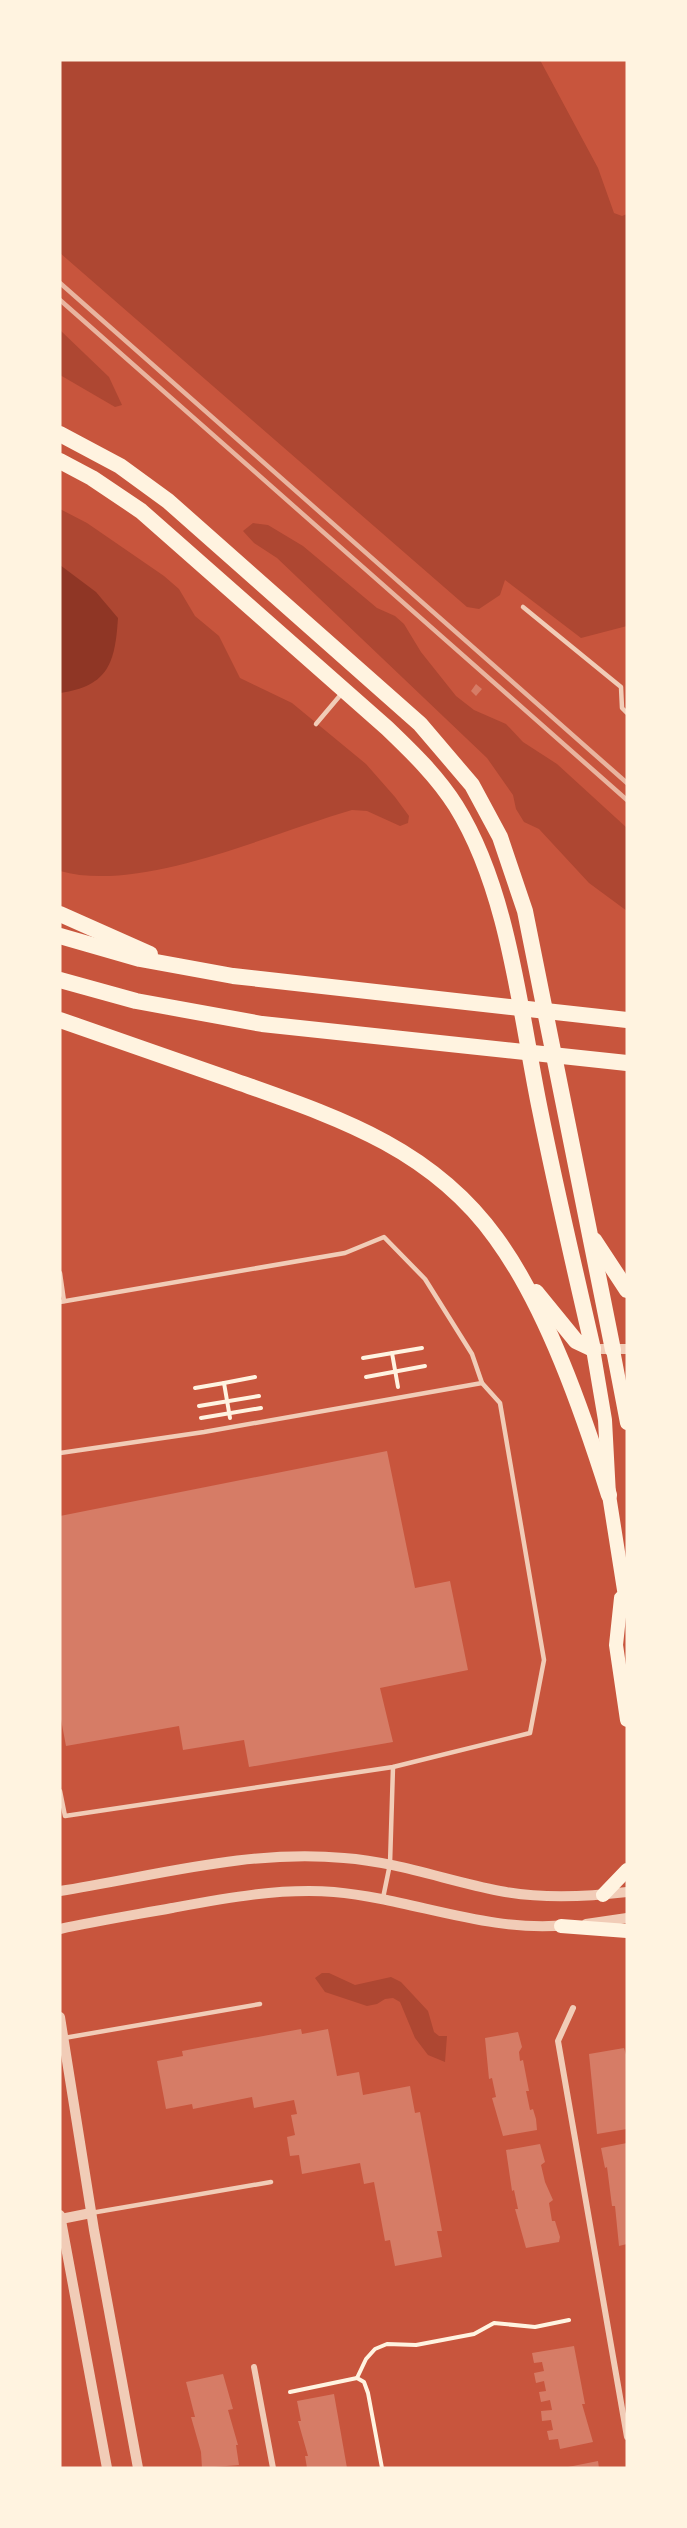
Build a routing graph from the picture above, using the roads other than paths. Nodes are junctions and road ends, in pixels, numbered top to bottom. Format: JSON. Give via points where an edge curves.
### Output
{"nodes":[{"id":1,"x":60,"y":434,"type":"edge"},
{"id":2,"x":60,"y":461,"type":"edge"},
{"id":3,"x":523,"y":606,"type":"dead end"},
{"id":4,"x":344,"y":690,"type":"junction"},
{"id":5,"x":627,"y":713,"type":"edge"},
{"id":6,"x":316,"y":724,"type":"dead end"},
{"id":7,"x":60,"y":914,"type":"edge"},
{"id":8,"x":60,"y":936,"type":"edge"},
{"id":9,"x":184,"y":968,"type":"junction"},
{"id":10,"x":60,"y":980,"type":"edge"},
{"id":11,"x":60,"y":1020,"type":"edge"},
{"id":12,"x":627,"y":1020,"type":"edge"},
{"id":13,"x":627,"y":1063,"type":"edge"},
{"id":14,"x":589,"y":1232,"type":"junction"},
{"id":15,"x":516,"y":1268,"type":"junction"},
{"id":16,"x":60,"y":1273,"type":"edge"},
{"id":17,"x":627,"y":1290,"type":"edge"},
{"id":18,"x":62,"y":1302,"type":"edge"},
{"id":19,"x":593,"y":1349,"type":"junction"},
{"id":20,"x":620,"y":1350,"type":"edge"},
{"id":21,"x":482,"y":1383,"type":"junction"},
{"id":22,"x":627,"y":1423,"type":"edge"},
{"id":23,"x":60,"y":1453,"type":"edge"},
{"id":24,"x":609,"y":1495,"type":"junction"},
{"id":25,"x":622,"y":1587,"type":"junction"},
{"id":26,"x":627,"y":1610,"type":"edge"},
{"id":27,"x":627,"y":1720,"type":"edge"},
{"id":28,"x":393,"y":1767,"type":"junction"},
{"id":29,"x":60,"y":1791,"type":"edge"},
{"id":30,"x":390,"y":1864,"type":"junction"},
{"id":31,"x":627,"y":1870,"type":"edge"},
{"id":32,"x":60,"y":1891,"type":"edge"},
{"id":33,"x":627,"y":1892,"type":"edge"},
{"id":34,"x":603,"y":1895,"type":"junction"},
{"id":35,"x":383,"y":1899,"type":"junction"},
{"id":36,"x":627,"y":1918,"type":"edge"},
{"id":37,"x":561,"y":1926,"type":"junction"},
{"id":38,"x":60,"y":1929,"type":"edge"},
{"id":39,"x":627,"y":1931,"type":"edge"},
{"id":40,"x":260,"y":2004,"type":"dead end"},
{"id":41,"x":573,"y":2008,"type":"dead end"},
{"id":42,"x":60,"y":2018,"type":"edge"},
{"id":43,"x":64,"y":2038,"type":"junction"},
{"id":44,"x":271,"y":2182,"type":"dead end"},
{"id":45,"x":92,"y":2212,"type":"junction"},
{"id":46,"x":60,"y":2217,"type":"edge"},
{"id":47,"x":254,"y":2367,"type":"dead end"},
{"id":48,"x":627,"y":2437,"type":"edge"},
{"id":49,"x":107,"y":2468,"type":"edge"},
{"id":50,"x":138,"y":2468,"type":"edge"},
{"id":51,"x":273,"y":2468,"type":"edge"}],
"edges":[{"from":1,"to":14,"type":"highway","via":[[120,466],[168,501],[420,724],[472,785],[500,837],[525,910]]},
{"from":2,"to":4,"type":"highway","via":[[141,511]]},
{"from":3,"to":5,"type":"lane","via":[[621,687],[622,708]]},
{"from":4,"to":6,"type":"lane"},
{"from":4,"to":19,"type":"highway","via":[[408,748],[440,784],[468,828],[491,880]]},
{"from":7,"to":9,"type":"highway"},
{"from":8,"to":9,"type":"highway","via":[[140,960]]},
{"from":9,"to":12,"type":"highway"},
{"from":10,"to":13,"type":"highway","via":[[136,1001],[251,1023]]},
{"from":11,"to":15,"type":"highway","via":[[325,1112],[366,1130],[405,1153],[457,1194],[485,1223]]},
{"from":14,"to":17,"type":"highway"},
{"from":14,"to":20,"type":"highway"},
{"from":15,"to":19,"type":"highway","via":[[570,1335]]},
{"from":15,"to":24,"type":"highway","via":[[575,1397]]},
{"from":16,"to":18,"type":"lane"},
{"from":18,"to":21,"type":"lane","via":[[345,1253],[384,1237],[425,1279],[442,1303],[472,1354]]},
{"from":19,"to":20,"type":"street"},
{"from":19,"to":24,"type":"main road","via":[[605,1420]]},
{"from":20,"to":22,"type":"main road"},
{"from":21,"to":23,"type":"lane"},
{"from":21,"to":28,"type":"lane","via":[[500,1403],[544,1660],[530,1733]]},
{"from":24,"to":25,"type":"main road"},
{"from":25,"to":26,"type":"main road"},
{"from":25,"to":27,"type":"main road","via":[[616,1645]]},
{"from":28,"to":29,"type":"lane","via":[[65,1816]]},
{"from":28,"to":30,"type":"lane"},
{"from":30,"to":32,"type":"street","via":[[316,1856],[259,1857]]},
{"from":30,"to":34,"type":"street","via":[[510,1892]]},
{"from":30,"to":35,"type":"lane"},
{"from":31,"to":34,"type":"main road"},
{"from":33,"to":34,"type":"street"},
{"from":35,"to":37,"type":"street","via":[[486,1922]]},
{"from":35,"to":38,"type":"street","via":[[311,1891],[270,1893]]},
{"from":36,"to":37,"type":"street"},
{"from":37,"to":39,"type":"main road"},
{"from":40,"to":43,"type":"lane"},
{"from":41,"to":48,"type":"street","via":[[558,2041]]},
{"from":42,"to":43,"type":"street"},
{"from":43,"to":45,"type":"street"},
{"from":44,"to":45,"type":"lane"},
{"from":45,"to":46,"type":"street"},
{"from":45,"to":50,"type":"street"},
{"from":46,"to":49,"type":"street"},
{"from":47,"to":51,"type":"street"}]}
